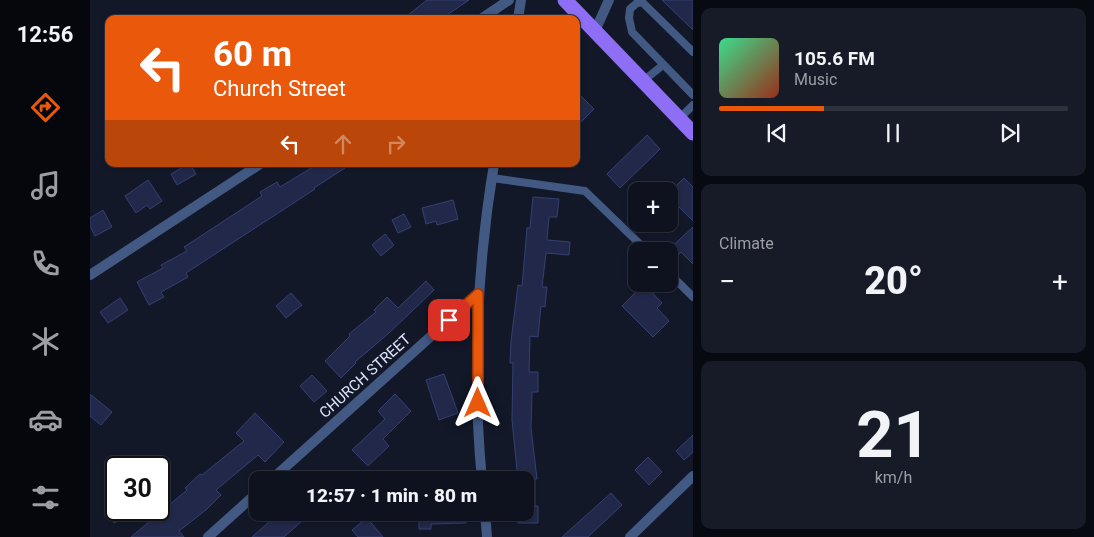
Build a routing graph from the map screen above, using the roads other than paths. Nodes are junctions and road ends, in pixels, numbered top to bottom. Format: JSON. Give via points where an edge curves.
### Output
{"nodes":[{"id":1,"x":510,"y":0,"type":"edge"},
{"id":2,"x":521,"y":0,"type":"edge"},
{"id":3,"x":565,"y":0,"type":"edge"},
{"id":4,"x":609,"y":0,"type":"edge"},
{"id":5,"x":642,"y":1,"type":"edge"},
{"id":6,"x":487,"y":15,"type":"edge"},
{"id":7,"x":519,"y":15,"type":"edge"},
{"id":8,"x":580,"y":15,"type":"edge"},
{"id":9,"x":580,"y":16,"type":"edge"},
{"id":10,"x":595,"y":31,"type":"junction"},
{"id":11,"x":693,"y":52,"type":"edge"},
{"id":12,"x":663,"y":65,"type":"junction"},
{"id":13,"x":643,"y":81,"type":"junction"},
{"id":14,"x":693,"y":95,"type":"edge"},
{"id":15,"x":693,"y":105,"type":"edge"},
{"id":16,"x":679,"y":118,"type":"junction"},
{"id":17,"x":693,"y":133,"type":"edge"},
{"id":18,"x":255,"y":167,"type":"edge"},
{"id":19,"x":494,"y":167,"type":"edge"},
{"id":20,"x":492,"y":178,"type":"junction"},
{"id":21,"x":637,"y":242,"type":"edge"},
{"id":22,"x":90,"y":275,"type":"edge"},
{"id":23,"x":678,"y":282,"type":"edge"},
{"id":24,"x":478,"y":294,"type":"junction"},
{"id":25,"x":693,"y":297,"type":"edge"},
{"id":26,"x":281,"y":471,"type":"edge"},
{"id":27,"x":481,"y":471,"type":"edge"},
{"id":28,"x":693,"y":476,"type":"edge"},
{"id":29,"x":249,"y":500,"type":"edge"},
{"id":30,"x":486,"y":521,"type":"edge"},
{"id":31,"x":208,"y":537,"type":"edge"},
{"id":32,"x":487,"y":537,"type":"edge"},
{"id":33,"x":630,"y":537,"type":"edge"}],
"edges":[{"from":1,"to":6,"type":"street"},
{"from":2,"to":7,"type":"street"},
{"from":3,"to":8,"type":"main road"},
{"from":4,"to":10,"type":"street"},
{"from":5,"to":11,"type":"lane"},
{"from":5,"to":12,"type":"lane","via":[[630,9],[632,32]]},
{"from":9,"to":10,"type":"main road"},
{"from":10,"to":13,"type":"main road"},
{"from":12,"to":13,"type":"lane"},
{"from":12,"to":14,"type":"lane"},
{"from":13,"to":16,"type":"main road"},
{"from":15,"to":16,"type":"lane"},
{"from":16,"to":17,"type":"main road"},
{"from":18,"to":22,"type":"street"},
{"from":19,"to":20,"type":"street"},
{"from":20,"to":21,"type":"lane","via":[[585,191]]},
{"from":20,"to":24,"type":"street"},
{"from":23,"to":25,"type":"lane"},
{"from":24,"to":26,"type":"street","name":"CHURCH STREET"},
{"from":24,"to":27,"type":"street","via":[[478,440]]},
{"from":28,"to":33,"type":"street"},
{"from":29,"to":31,"type":"street"},
{"from":30,"to":32,"type":"street"}]}
